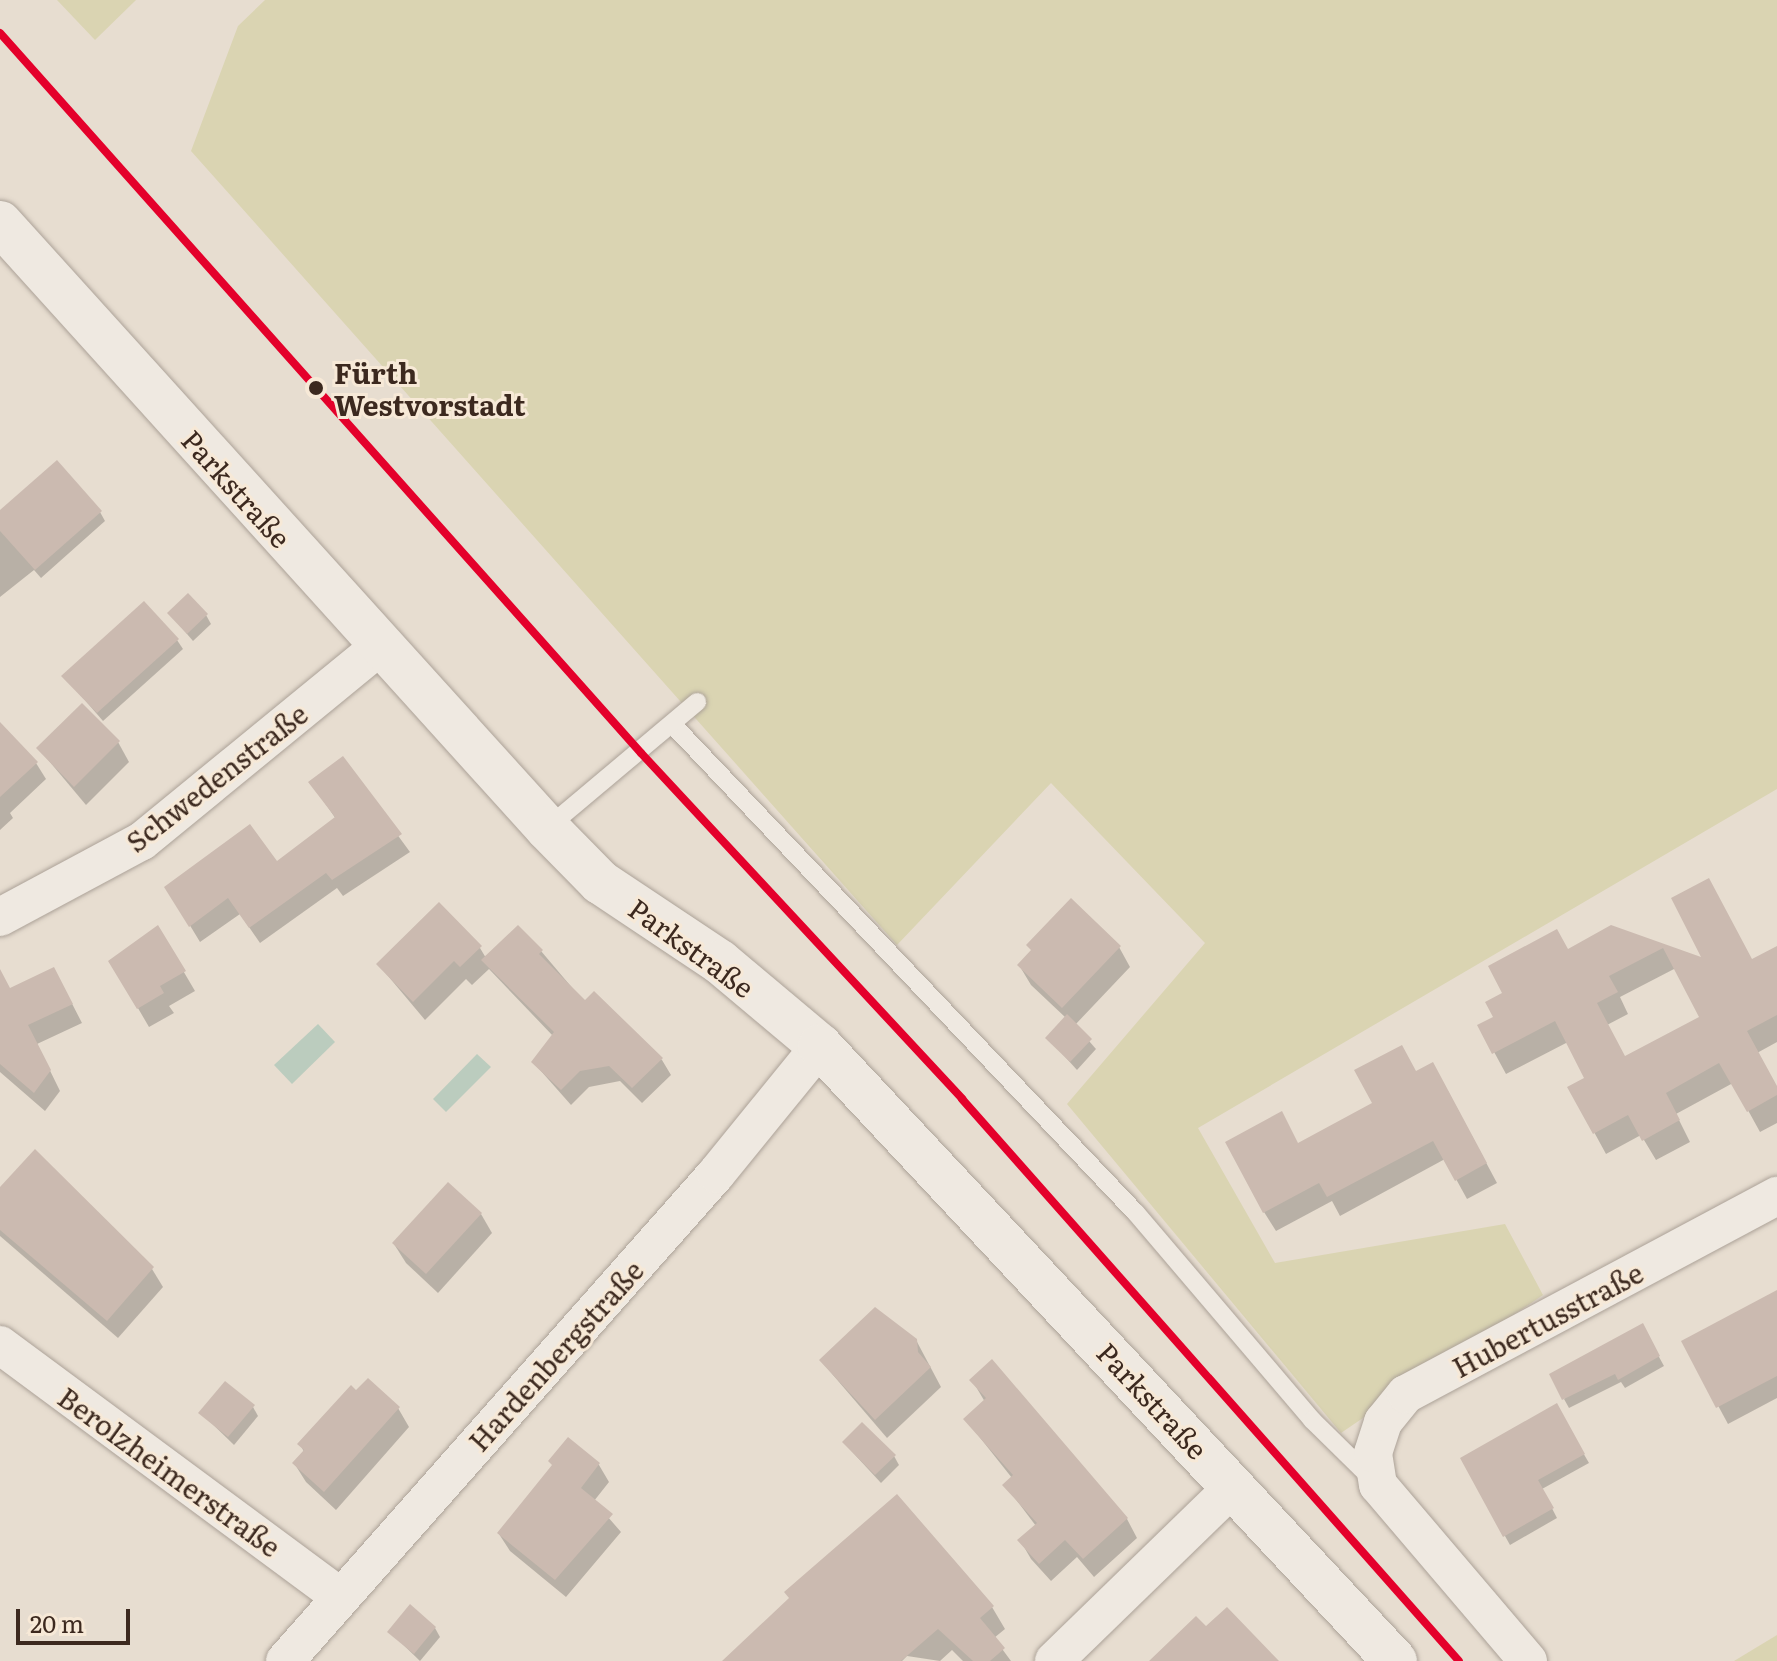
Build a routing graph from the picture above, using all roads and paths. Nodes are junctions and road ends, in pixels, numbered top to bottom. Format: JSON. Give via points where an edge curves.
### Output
{"nodes":[{"id":1,"x":0,"y":223,"type":"edge"},
{"id":2,"x":380,"y":646,"type":"junction"},
{"id":3,"x":697,"y":702,"type":"dead end"},
{"id":4,"x":673,"y":725,"type":"junction"},
{"id":5,"x":547,"y":828,"type":"junction"},
{"id":6,"x":0,"y":917,"type":"edge"},
{"id":7,"x":820,"y":1046,"type":"junction"},
{"id":8,"x":1777,"y":1196,"type":"edge"},
{"id":9,"x":0,"y":1345,"type":"edge"},
{"id":10,"x":1378,"y":1485,"type":"junction"},
{"id":11,"x":1234,"y":1486,"type":"junction"},
{"id":12,"x":340,"y":1597,"type":"junction"},
{"id":13,"x":285,"y":1661,"type":"edge"},
{"id":14,"x":1054,"y":1661,"type":"edge"},
{"id":15,"x":1395,"y":1661,"type":"edge"},
{"id":16,"x":1528,"y":1661,"type":"edge"}],
"edges":[{"from":1,"to":2,"type":"street","name":"Parkstraße"},
{"from":2,"to":5,"type":"street","name":"Parkstraße"},
{"from":2,"to":6,"type":"street","name":"Schwedenstraße","via":[[142,841]]},
{"from":3,"to":4,"type":"lane"},
{"from":4,"to":5,"type":"lane"},
{"from":4,"to":10,"type":"lane","via":[[1136,1213],[1312,1420]]},
{"from":5,"to":7,"type":"street","name":"Parkstraße","via":[[600,882],[720,962]]},
{"from":7,"to":11,"type":"street","name":"Parkstraße"},
{"from":7,"to":12,"type":"street","name":"Hardenbergstraße","via":[[716,1174]]},
{"from":8,"to":10,"type":"street","name":"Hubertusstraße","via":[[1406,1394],[1383,1422],[1376,1443]]},
{"from":9,"to":12,"type":"street","name":"Berolzheimerstraße"},
{"from":10,"to":16,"type":"street"},
{"from":11,"to":14,"type":"street"},
{"from":11,"to":15,"type":"street","name":"Parkstraße"},
{"from":12,"to":13,"type":"street","name":"Hardenbergstraße"}]}
